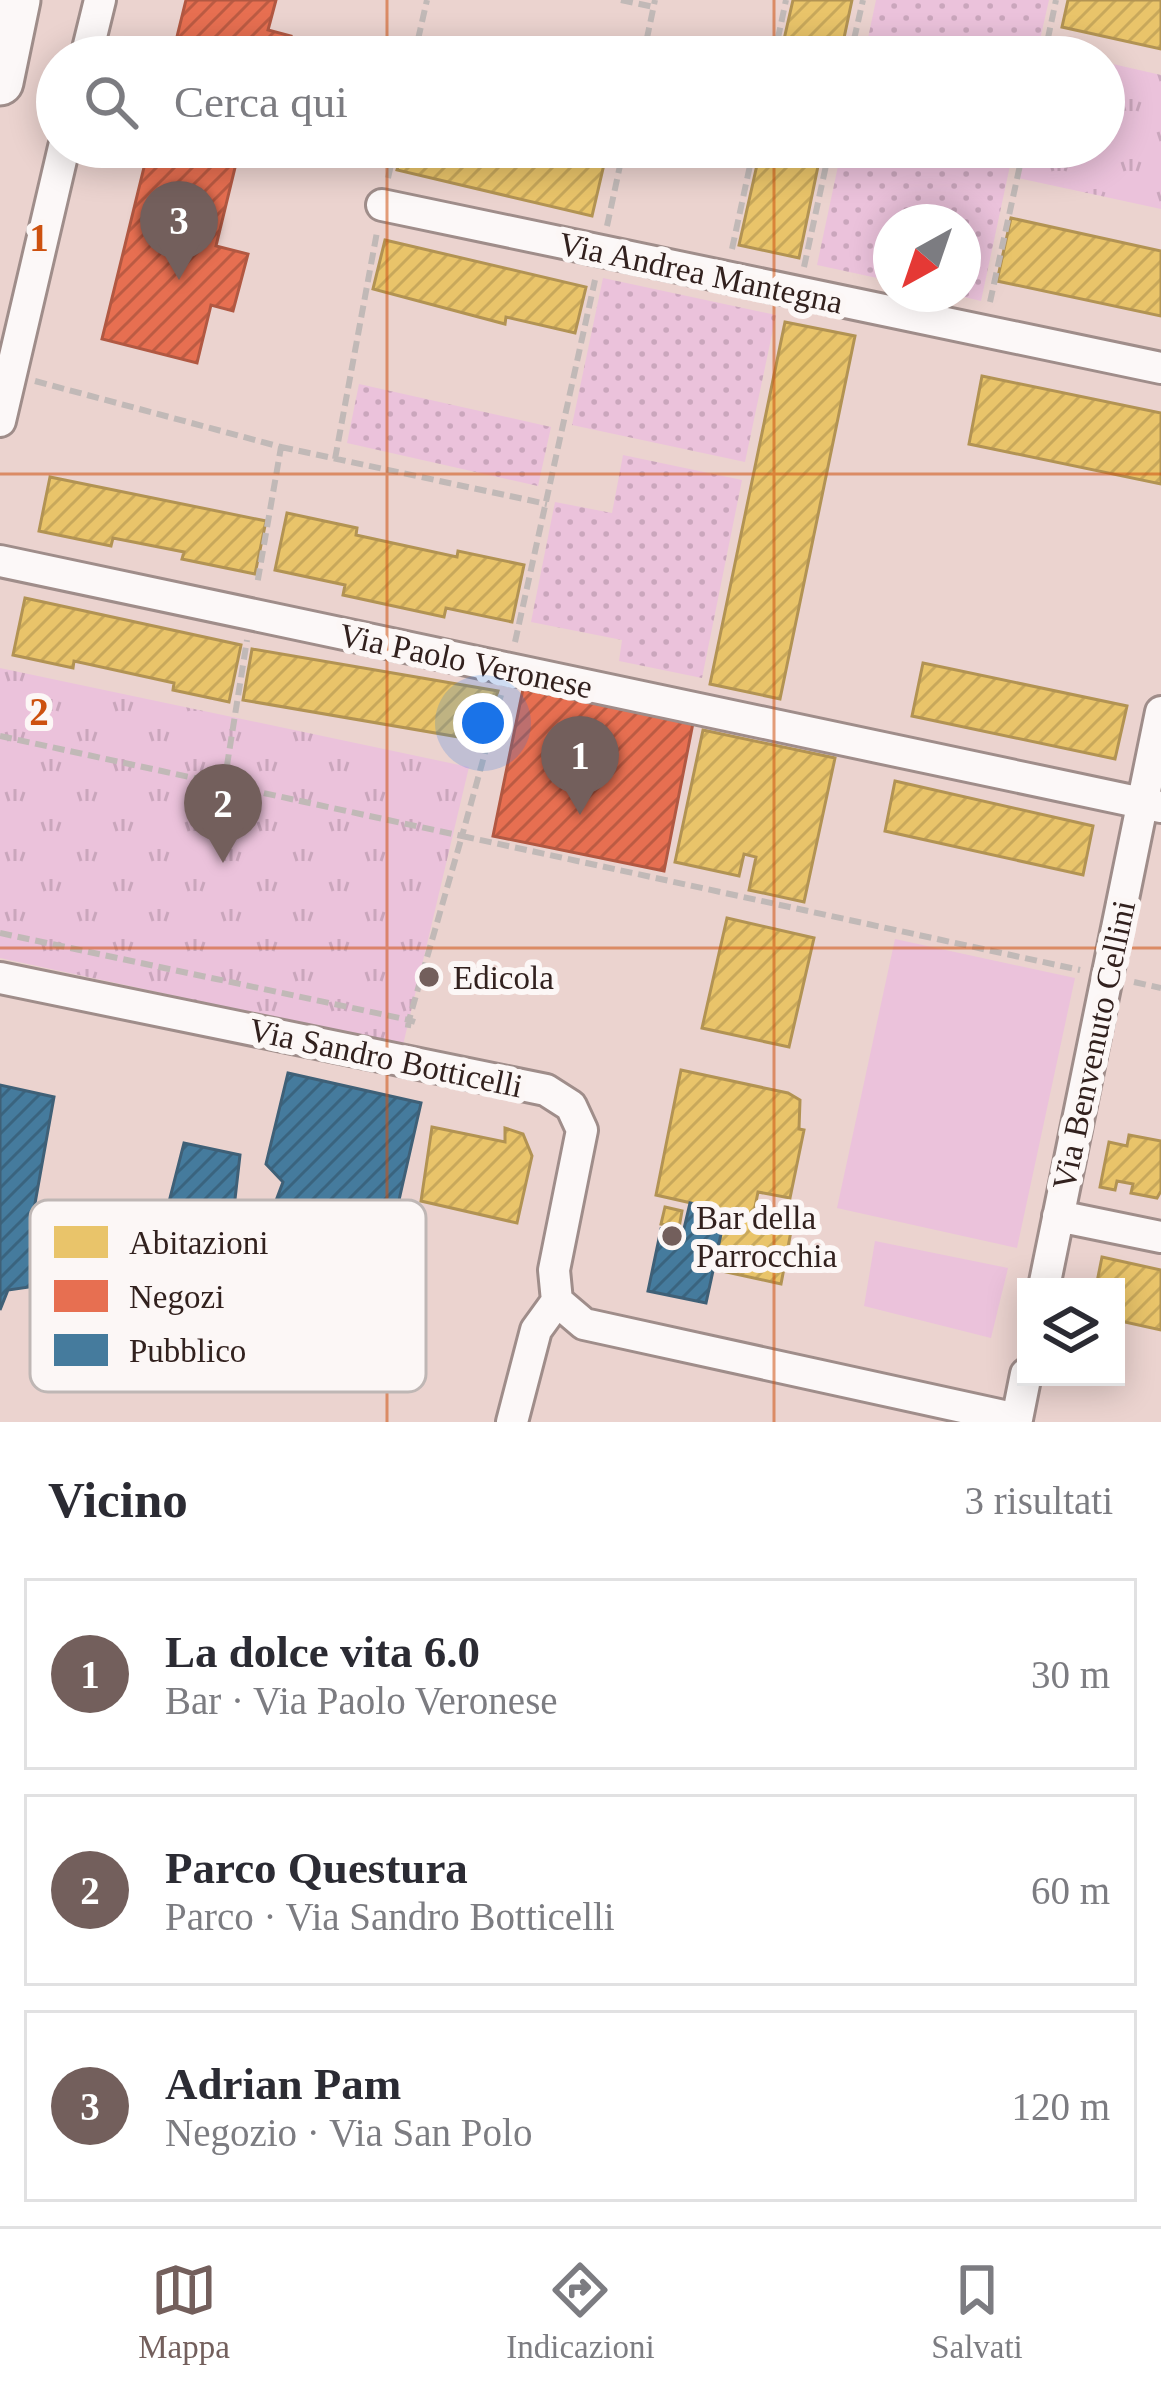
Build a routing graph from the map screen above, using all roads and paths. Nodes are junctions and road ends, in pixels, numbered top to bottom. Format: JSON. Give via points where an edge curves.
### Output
{"nodes":[{"id":1,"x":17,"y":0,"type":"edge"},
{"id":2,"x":100,"y":0,"type":"edge"},
{"id":3,"x":427,"y":0,"type":"edge"},
{"id":4,"x":621,"y":0,"type":"edge"},
{"id":5,"x":786,"y":0,"type":"edge"},
{"id":6,"x":862,"y":0,"type":"edge"},
{"id":7,"x":1056,"y":0,"type":"edge"},
{"id":8,"x":654,"y":4,"type":"edge"},
{"id":9,"x":91,"y":36,"type":"edge"},
{"id":10,"x":419,"y":36,"type":"edge"},
{"id":11,"x":648,"y":36,"type":"edge"},
{"id":12,"x":778,"y":36,"type":"edge"},
{"id":13,"x":854,"y":36,"type":"edge"},
{"id":14,"x":1048,"y":36,"type":"edge"},
{"id":15,"x":0,"y":82,"type":"edge"},
{"id":16,"x":59,"y":168,"type":"edge"},
{"id":17,"x":390,"y":168,"type":"edge"},
{"id":18,"x":619,"y":168,"type":"edge"},
{"id":19,"x":750,"y":168,"type":"edge"},
{"id":20,"x":825,"y":168,"type":"edge"},
{"id":21,"x":1019,"y":168,"type":"edge"},
{"id":22,"x":382,"y":205,"type":"junction"},
{"id":23,"x":601,"y":252,"type":"junction"},
{"id":24,"x":726,"y":278,"type":"junction"},
{"id":25,"x":798,"y":293,"type":"junction"},
{"id":26,"x":984,"y":332,"type":"junction"},
{"id":27,"x":1161,"y":368,"type":"edge"},
{"id":28,"x":9,"y":374,"type":"junction"},
{"id":29,"x":0,"y":421,"type":"edge"},
{"id":30,"x":281,"y":447,"type":"junction"},
{"id":31,"x":335,"y":459,"type":"junction"},
{"id":32,"x":548,"y":505,"type":"dead end"},
{"id":33,"x":0,"y":561,"type":"edge"},
{"id":34,"x":252,"y":614,"type":"junction"},
{"id":35,"x":1161,"y":712,"type":"edge"},
{"id":36,"x":224,"y":784,"type":"dead end"},
{"id":37,"x":1152,"y":805,"type":"edge"},
{"id":38,"x":0,"y":933,"type":"edge"},
{"id":39,"x":1107,"y":976,"type":"junction"},
{"id":40,"x":0,"y":978,"type":"edge"},
{"id":41,"x":1161,"y":988,"type":"edge"},
{"id":42,"x":412,"y":1021,"type":"junction"},
{"id":43,"x":400,"y":1060,"type":"junction"},
{"id":44,"x":1058,"y":1216,"type":"junction"},
{"id":45,"x":1161,"y":1237,"type":"edge"},
{"id":46,"x":1046,"y":1278,"type":"edge"},
{"id":47,"x":557,"y":1301,"type":"junction"},
{"id":48,"x":1023,"y":1386,"type":"edge"},
{"id":49,"x":1017,"y":1419,"type":"edge"},
{"id":50,"x":512,"y":1422,"type":"edge"}],
"edges":[{"from":1,"to":15,"type":"main road"},
{"from":2,"to":9,"type":"street"},
{"from":3,"to":10,"type":"path"},
{"from":4,"to":8,"type":"path"},
{"from":5,"to":12,"type":"path"},
{"from":6,"to":13,"type":"path"},
{"from":7,"to":14,"type":"path"},
{"from":8,"to":11,"type":"path"},
{"from":16,"to":28,"type":"street"},
{"from":17,"to":22,"type":"path"},
{"from":18,"to":23,"type":"path"},
{"from":19,"to":24,"type":"path"},
{"from":20,"to":25,"type":"path"},
{"from":21,"to":26,"type":"path"},
{"from":22,"to":23,"type":"street","name":"Via Andrea Mantegna"},
{"from":22,"to":31,"type":"path"},
{"from":23,"to":24,"type":"street","name":"Via Andrea Mantegna"},
{"from":24,"to":25,"type":"street","name":"Via Andrea Mantegna"},
{"from":25,"to":26,"type":"street","name":"Via Andrea Mantegna"},
{"from":26,"to":27,"type":"street","name":"Via Andrea Mantegna"},
{"from":28,"to":29,"type":"street"},
{"from":28,"to":30,"type":"path"},
{"from":30,"to":31,"type":"path"},
{"from":30,"to":34,"type":"path"},
{"from":31,"to":32,"type":"path"},
{"from":33,"to":34,"type":"street","name":"Via Paolo Veronese"},
{"from":34,"to":36,"type":"path"},
{"from":34,"to":37,"type":"street","name":"Via Paolo Veronese"},
{"from":35,"to":37,"type":"street","name":"Via Benvenuto Cellini"},
{"from":37,"to":39,"type":"street","name":"Via Benvenuto Cellini"},
{"from":38,"to":42,"type":"path"},
{"from":39,"to":41,"type":"path"},
{"from":39,"to":42,"type":"path","via":[[462,836]]},
{"from":39,"to":44,"type":"street","name":"Via Benvenuto Cellini"},
{"from":40,"to":43,"type":"street","name":"Via Sandro Botticelli"},
{"from":42,"to":43,"type":"path"},
{"from":43,"to":47,"type":"street","name":"Via Sandro Botticelli","via":[[546,1090],[571,1106],[582,1130],[554,1270]]},
{"from":44,"to":45,"type":"street","name":"Via Benvenuto Cellini"},
{"from":44,"to":46,"type":"street","name":"Via Benvenuto Cellini"},
{"from":47,"to":49,"type":"street","via":[[584,1324]]},
{"from":47,"to":50,"type":"street","name":"Via Sandro Botticelli","via":[[536,1330]]},
{"from":48,"to":49,"type":"street"}]}
